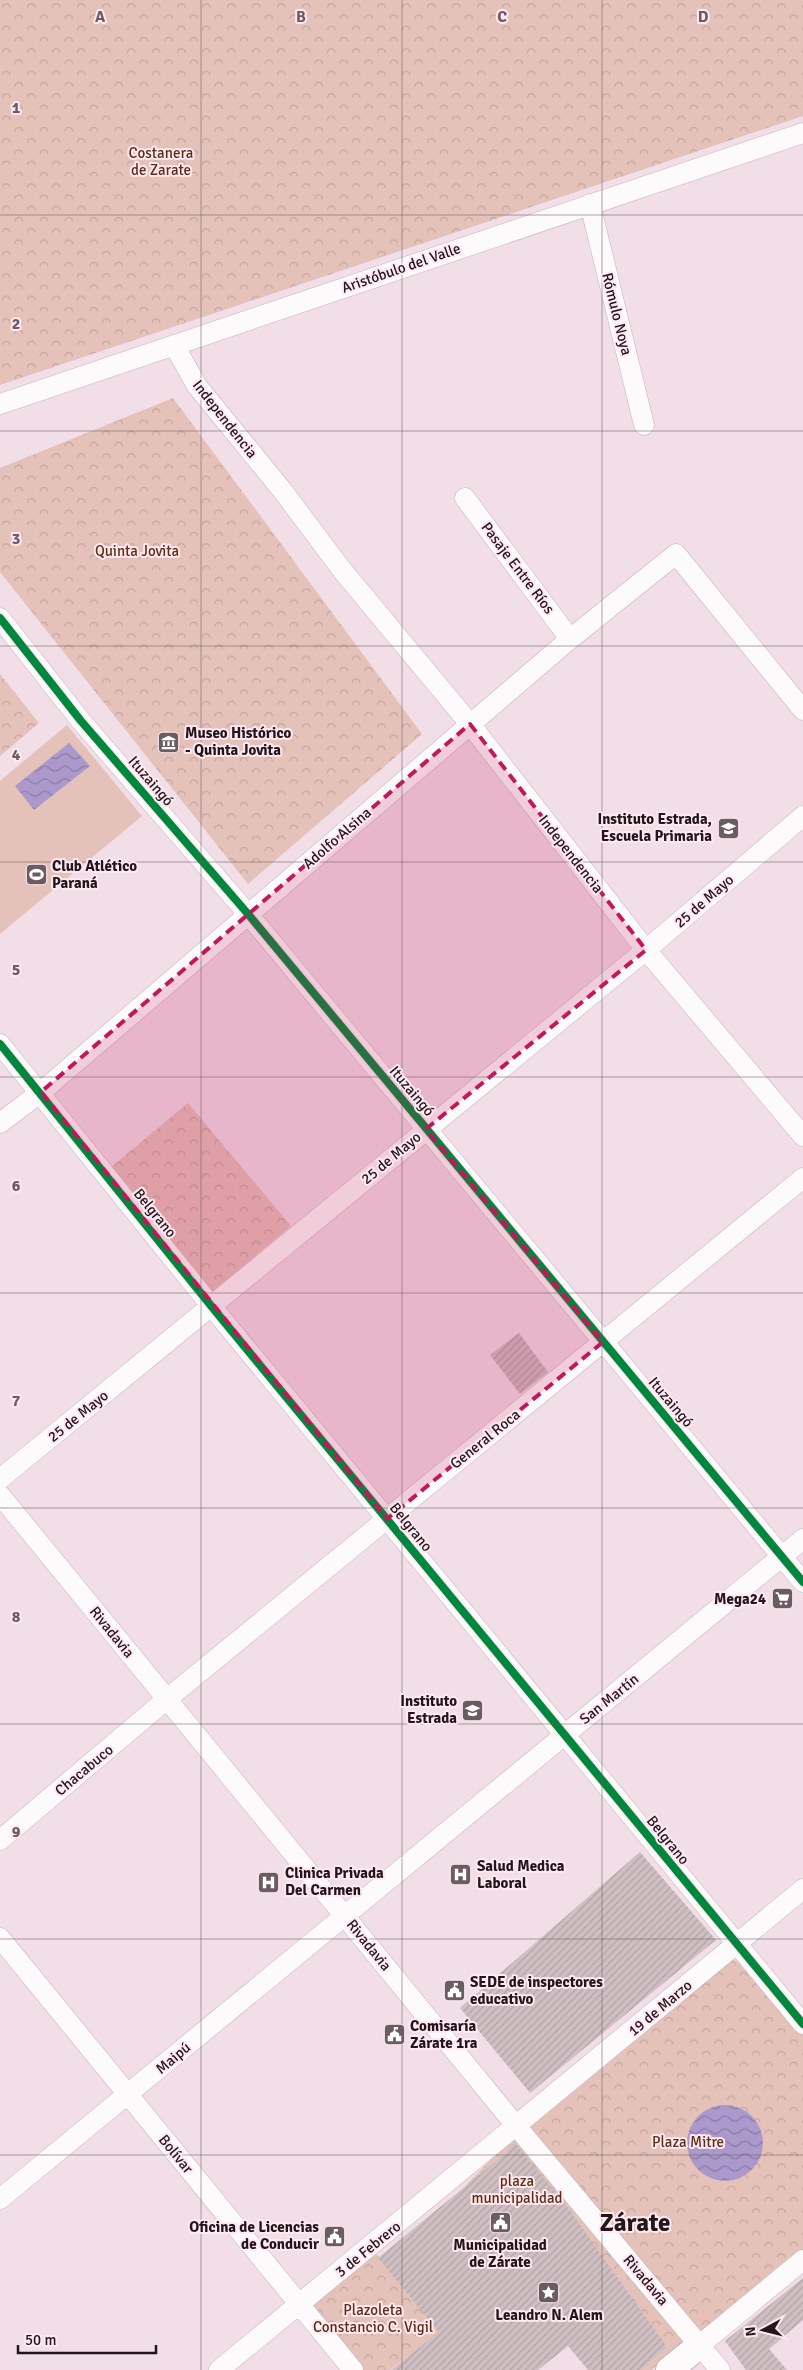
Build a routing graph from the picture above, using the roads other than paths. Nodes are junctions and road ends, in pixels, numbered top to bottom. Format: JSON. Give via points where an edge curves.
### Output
{"nodes":[{"id":1,"x":803,"y":133,"type":"edge"},
{"id":2,"x":590,"y":204,"type":"junction"},
{"id":3,"x":174,"y":345,"type":"junction"},
{"id":4,"x":0,"y":404,"type":"edge"},
{"id":5,"x":644,"y":425,"type":"dead end"},
{"id":6,"x":465,"y":498,"type":"dead end"},
{"id":7,"x":0,"y":618,"type":"edge"},
{"id":8,"x":570,"y":639,"type":"junction"},
{"id":9,"x":803,"y":710,"type":"edge"},
{"id":10,"x":470,"y":724,"type":"junction"},
{"id":11,"x":803,"y":816,"type":"edge"},
{"id":12,"x":248,"y":914,"type":"junction"},
{"id":13,"x":646,"y":950,"type":"junction"},
{"id":14,"x":0,"y":1044,"type":"edge"},
{"id":15,"x":40,"y":1092,"type":"junction"},
{"id":16,"x":0,"y":1123,"type":"edge"},
{"id":17,"x":426,"y":1129,"type":"junction"},
{"id":18,"x":803,"y":1136,"type":"edge"},
{"id":19,"x":803,"y":1178,"type":"edge"},
{"id":20,"x":212,"y":1306,"type":"junction"},
{"id":21,"x":603,"y":1342,"type":"junction"},
{"id":22,"x":0,"y":1479,"type":"edge"},
{"id":23,"x":0,"y":1495,"type":"edge"},
{"id":24,"x":387,"y":1519,"type":"junction"},
{"id":25,"x":803,"y":1539,"type":"edge"},
{"id":26,"x":782,"y":1556,"type":"junction"},
{"id":27,"x":803,"y":1582,"type":"edge"},
{"id":28,"x":167,"y":1699,"type":"junction"},
{"id":29,"x":564,"y":1735,"type":"junction"},
{"id":30,"x":0,"y":1840,"type":"edge"},
{"id":31,"x":803,"y":1889,"type":"edge"},
{"id":32,"x":345,"y":1916,"type":"junction"},
{"id":33,"x":0,"y":1938,"type":"edge"},
{"id":34,"x":736,"y":1944,"type":"junction"},
{"id":35,"x":803,"y":2024,"type":"edge"},
{"id":36,"x":128,"y":2094,"type":"junction"},
{"id":37,"x":517,"y":2127,"type":"junction"},
{"id":38,"x":0,"y":2199,"type":"edge"},
{"id":39,"x":803,"y":2260,"type":"edge"},
{"id":40,"x":299,"y":2305,"type":"junction"},
{"id":41,"x":700,"y":2345,"type":"junction"},
{"id":42,"x":219,"y":2370,"type":"edge"},
{"id":43,"x":353,"y":2370,"type":"edge"},
{"id":44,"x":669,"y":2370,"type":"edge"},
{"id":45,"x":720,"y":2370,"type":"edge"}],
"edges":[{"from":1,"to":2,"type":"street","name":"Aristóbulo del Valle"},
{"from":2,"to":3,"type":"street","name":"Aristóbulo del Valle"},
{"from":2,"to":5,"type":"street","name":"Rómulo Noya"},
{"from":3,"to":4,"type":"street","name":"Aristóbulo del Valle"},
{"from":3,"to":10,"type":"street","name":"Independencia","via":[[197,386],[342,570]]},
{"from":6,"to":8,"type":"street","name":"Pasaje Entre Ríos"},
{"from":7,"to":12,"type":"street","name":"Ituzaingó","via":[[81,721]]},
{"from":8,"to":9,"type":"street","name":"Adolfo Alsina","via":[[676,554]]},
{"from":8,"to":10,"type":"street","name":"Adolfo Alsina"},
{"from":10,"to":12,"type":"street","name":"Adolfo Alsina"},
{"from":10,"to":13,"type":"street","name":"Independencia"},
{"from":11,"to":13,"type":"street","name":"25 de Mayo"},
{"from":12,"to":15,"type":"street","name":"Adolfo Alsina"},
{"from":12,"to":17,"type":"street","name":"Ituzaingó"},
{"from":13,"to":17,"type":"street","name":"25 de Mayo"},
{"from":13,"to":18,"type":"street","name":"Independencia"},
{"from":14,"to":15,"type":"street","name":"Belgrano"},
{"from":15,"to":16,"type":"street","name":"Adolfo Alsina"},
{"from":15,"to":20,"type":"street","name":"Belgrano"},
{"from":17,"to":20,"type":"street","name":"25 de Mayo"},
{"from":17,"to":21,"type":"street","name":"Ituzaingó"},
{"from":19,"to":21,"type":"street","name":"General Roca"},
{"from":20,"to":22,"type":"street","name":"25 de Mayo"},
{"from":20,"to":24,"type":"street","name":"Belgrano"},
{"from":21,"to":24,"type":"street","name":"General Roca"},
{"from":21,"to":26,"type":"street","name":"Ituzaingó"},
{"from":23,"to":28,"type":"street","name":"Rivadavia"},
{"from":24,"to":28,"type":"street","name":"General Roca"},
{"from":24,"to":29,"type":"street","name":"Belgrano"},
{"from":25,"to":26,"type":"street","name":"San Martín"},
{"from":26,"to":27,"type":"street","name":"Ituzaingó"},
{"from":26,"to":29,"type":"street","name":"San Martín"},
{"from":28,"to":30,"type":"street","name":"Chacabuco"},
{"from":28,"to":32,"type":"street","name":"Rivadavia"},
{"from":29,"to":32,"type":"street","name":"San Martín"},
{"from":29,"to":34,"type":"street","name":"Belgrano"},
{"from":31,"to":34,"type":"street","name":"19 de Marzo"},
{"from":32,"to":36,"type":"street","name":"Maipú"},
{"from":32,"to":37,"type":"street","name":"Rivadavia"},
{"from":33,"to":36,"type":"street","name":"Bolívar"},
{"from":34,"to":35,"type":"street","name":"Belgrano"},
{"from":34,"to":37,"type":"street","name":"19 de Marzo"},
{"from":36,"to":38,"type":"street","name":"Maipú"},
{"from":36,"to":40,"type":"street","name":"Bolívar"},
{"from":37,"to":40,"type":"street","name":"3 de Febrero"},
{"from":37,"to":41,"type":"street","name":"Rivadavia"},
{"from":39,"to":41,"type":"street"},
{"from":40,"to":42,"type":"street","name":"3 de Febrero"},
{"from":40,"to":43,"type":"street","name":"Bolívar"},
{"from":41,"to":44,"type":"street"},
{"from":41,"to":45,"type":"street","name":"Rivadavia"}]}
